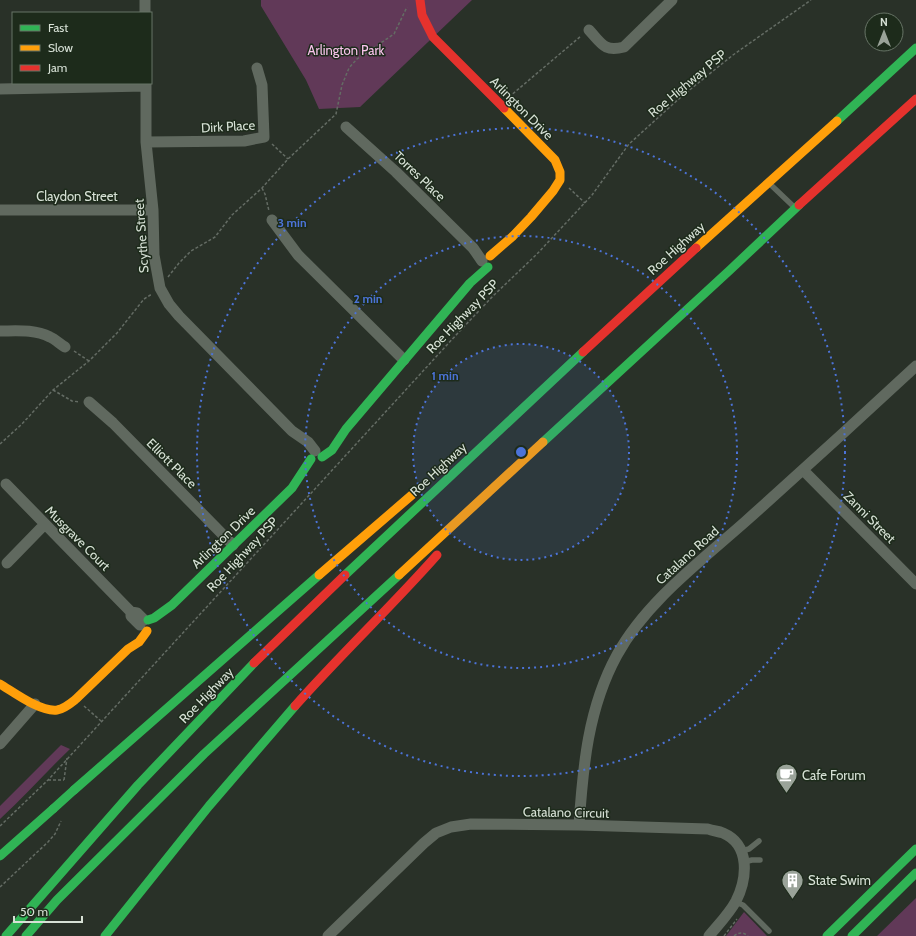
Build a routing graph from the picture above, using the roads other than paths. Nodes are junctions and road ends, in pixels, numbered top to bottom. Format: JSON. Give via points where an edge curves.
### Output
{"nodes":[{"id":1,"x":145,"y":0,"type":"edge"},
{"id":2,"x":420,"y":0,"type":"edge"},
{"id":3,"x":672,"y":0,"type":"edge"},
{"id":4,"x":145,"y":12,"type":"edge"},
{"id":5,"x":589,"y":30,"type":"road end"},
{"id":6,"x":916,"y":48,"type":"edge"},
{"id":7,"x":257,"y":68,"type":"dead end"},
{"id":8,"x":146,"y":85,"type":"edge"},
{"id":9,"x":0,"y":90,"type":"edge"},
{"id":10,"x":916,"y":99,"type":"edge"},
{"id":11,"x":346,"y":127,"type":"dead end"},
{"id":12,"x":146,"y":142,"type":"junction"},
{"id":13,"x":769,"y":183,"type":"junction"},
{"id":14,"x":795,"y":208,"type":"junction"},
{"id":15,"x":0,"y":210,"type":"edge"},
{"id":16,"x":153,"y":210,"type":"junction"},
{"id":17,"x":272,"y":220,"type":"road end"},
{"id":18,"x":487,"y":261,"type":"junction"},
{"id":19,"x":0,"y":331,"type":"edge"},
{"id":20,"x":65,"y":347,"type":"road end"},
{"id":21,"x":404,"y":360,"type":"junction"},
{"id":22,"x":916,"y":366,"type":"edge"},
{"id":23,"x":89,"y":402,"type":"road end"},
{"id":24,"x":508,"y":421,"type":"junction"},
{"id":25,"x":316,"y":456,"type":"junction"},
{"id":26,"x":803,"y":470,"type":"junction"},
{"id":27,"x":510,"y":472,"type":"junction"},
{"id":28,"x":440,"y":474,"type":"dead end"},
{"id":29,"x":6,"y":484,"type":"dead end"},
{"id":30,"x":422,"y":488,"type":"dead end"},
{"id":31,"x":45,"y":524,"type":"junction"},
{"id":32,"x":233,"y":545,"type":"junction"},
{"id":33,"x":7,"y":563,"type":"dead end"},
{"id":34,"x":916,"y":584,"type":"edge"},
{"id":35,"x":145,"y":625,"type":"junction"},
{"id":36,"x":0,"y":684,"type":"edge"},
{"id":37,"x":34,"y":704,"type":"junction"},
{"id":38,"x":0,"y":744,"type":"edge"},
{"id":39,"x":579,"y":825,"type":"junction"},
{"id":40,"x":759,"y":841,"type":"dead end"},
{"id":41,"x":916,"y":849,"type":"edge"},
{"id":42,"x":0,"y":856,"type":"edge"},
{"id":43,"x":743,"y":857,"type":"junction"},
{"id":44,"x":760,"y":860,"type":"dead end"},
{"id":45,"x":916,"y":873,"type":"edge"},
{"id":46,"x":735,"y":902,"type":"junction"},
{"id":47,"x":755,"y":906,"type":"dead end"},
{"id":48,"x":751,"y":912,"type":"junction"},
{"id":49,"x":769,"y":931,"type":"dead end"},
{"id":50,"x":6,"y":936,"type":"edge"},
{"id":51,"x":26,"y":936,"type":"edge"},
{"id":52,"x":105,"y":936,"type":"edge"},
{"id":53,"x":328,"y":936,"type":"edge"},
{"id":54,"x":709,"y":936,"type":"edge"},
{"id":55,"x":827,"y":936,"type":"edge"},
{"id":56,"x":852,"y":936,"type":"edge"}],
"edges":[{"from":1,"to":4,"type":"street"},
{"from":2,"to":18,"type":"main road","name":"Arlington Drive","via":[[420,10],[433,37],[555,160],[560,170],[560,181],[554,190],[514,235],[508,246]]},
{"from":3,"to":5,"type":"street","via":[[624,47],[614,50],[604,46]]},
{"from":6,"to":13,"type":"main road","name":"Roe Highway"},
{"from":7,"to":12,"type":"street","name":"Dirk Place","via":[[262,85],[264,137],[244,141]]},
{"from":8,"to":9,"type":"street"},
{"from":8,"to":12,"type":"street","name":"Scythe Street"},
{"from":10,"to":14,"type":"main road"},
{"from":11,"to":18,"type":"street","name":"Torres Place","via":[[473,248],[480,251]]},
{"from":12,"to":16,"type":"street","name":"Scythe Street"},
{"from":13,"to":14,"type":"lane"},
{"from":13,"to":24,"type":"main road","name":"Roe Highway"},
{"from":14,"to":27,"type":"main road"},
{"from":15,"to":16,"type":"street","name":"Claydon Street"},
{"from":16,"to":25,"type":"street","name":"Scythe Street","via":[[154,256],[160,288],[169,304],[292,431],[308,442]]},
{"from":17,"to":21,"type":"street","via":[[298,255]]},
{"from":18,"to":21,"type":"main road","name":"Arlington Drive"},
{"from":19,"to":20,"type":"street","via":[[36,332],[49,336]]},
{"from":21,"to":25,"type":"main road","name":"Arlington Drive","via":[[346,429]]},
{"from":22,"to":26,"type":"street","name":"Catalano Road"},
{"from":23,"to":32,"type":"street","name":"Elliott Place","via":[[113,423]]},
{"from":24,"to":28,"type":"main road"},
{"from":24,"to":50,"type":"main road","name":"Roe Highway","via":[[248,669],[138,785]]},
{"from":25,"to":32,"type":"main road","name":"Arlington Drive","via":[[314,469]]},
{"from":26,"to":34,"type":"street","name":"Zanni Street"},
{"from":26,"to":39,"type":"street","name":"Catalano Road","via":[[648,610],[617,655],[602,689],[586,749]]},
{"from":27,"to":51,"type":"main road","via":[[204,754],[57,900]]},
{"from":27,"to":52,"type":"main road","via":[[413,582],[306,694],[209,806]]},
{"from":29,"to":31,"type":"street","name":"Musgrave Court"},
{"from":30,"to":42,"type":"main road","bridge":true,"via":[[391,512]]},
{"from":31,"to":33,"type":"street"},
{"from":31,"to":35,"type":"street","name":"Musgrave Court","via":[[131,612],[137,613]]},
{"from":32,"to":35,"type":"main road","name":"Arlington Drive","via":[[172,606]]},
{"from":35,"to":37,"type":"main road","name":"Arlington Drive","via":[[139,642],[128,649],[67,706],[57,710],[41,708]]},
{"from":36,"to":37,"type":"main road","name":"Arlington Drive"},
{"from":37,"to":38,"type":"street"},
{"from":39,"to":43,"type":"street","name":"Catalano Circuit","via":[[708,829],[724,834],[734,842]]},
{"from":39,"to":53,"type":"street","name":"Catalano Circuit","via":[[471,824],[436,833],[402,862]]},
{"from":40,"to":43,"type":"lane","via":[[748,849]]},
{"from":41,"to":55,"type":"main road"},
{"from":43,"to":44,"type":"lane"},
{"from":43,"to":46,"type":"street","via":[[743,881]]},
{"from":45,"to":56,"type":"main road"},
{"from":46,"to":48,"type":"lane"},
{"from":46,"to":54,"type":"street"},
{"from":47,"to":48,"type":"lane"},
{"from":48,"to":49,"type":"lane"}]}
